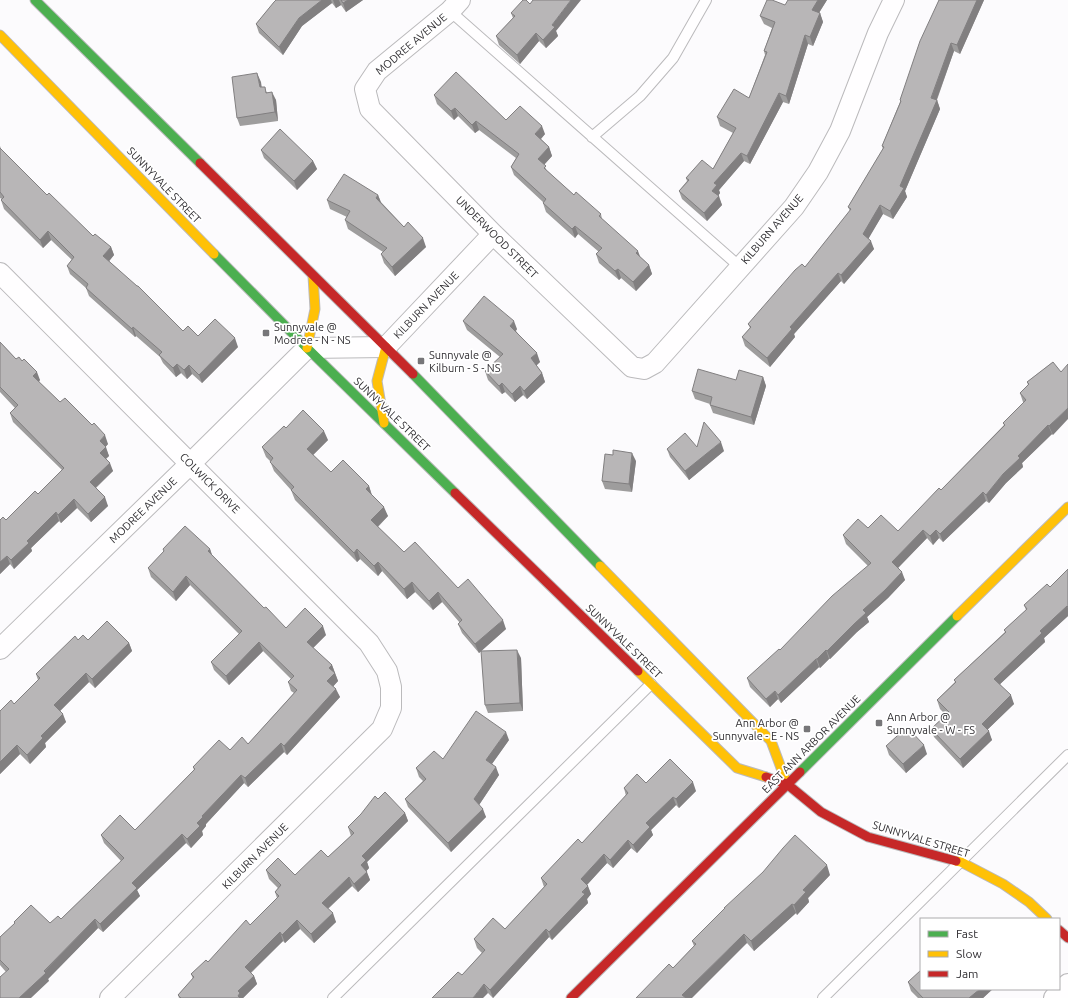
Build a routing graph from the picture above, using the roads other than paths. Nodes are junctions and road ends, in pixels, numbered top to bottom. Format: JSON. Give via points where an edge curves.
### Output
{"nodes":[{"id":1,"x":35,"y":0,"type":"edge"},
{"id":2,"x":706,"y":0,"type":"edge"},
{"id":3,"x":894,"y":0,"type":"edge"},
{"id":4,"x":455,"y":5,"type":"edge"},
{"id":5,"x":0,"y":35,"type":"edge"},
{"id":6,"x":365,"y":89,"type":"joint"},
{"id":7,"x":592,"y":137,"type":"junction"},
{"id":8,"x":493,"y":234,"type":"junction"},
{"id":9,"x":740,"y":267,"type":"junction"},
{"id":10,"x":0,"y":273,"type":"edge"},
{"id":11,"x":313,"y":276,"type":"junction"},
{"id":12,"x":386,"y":347,"type":"junction"},
{"id":13,"x":307,"y":348,"type":"junction"},
{"id":14,"x":644,"y":369,"type":"joint"},
{"id":15,"x":384,"y":423,"type":"junction"},
{"id":16,"x":190,"y":464,"type":"junction"},
{"id":17,"x":1068,"y":507,"type":"edge"},
{"id":18,"x":0,"y":649,"type":"edge"},
{"id":19,"x":651,"y":684,"type":"junction"},
{"id":20,"x":391,"y":708,"type":"joint"},
{"id":21,"x":1068,"y":755,"type":"edge"},
{"id":22,"x":787,"y":784,"type":"junction"},
{"id":23,"x":961,"y":862,"type":"junction"},
{"id":24,"x":1046,"y":918,"type":"edge"},
{"id":25,"x":1060,"y":931,"type":"edge"},
{"id":26,"x":1068,"y":938,"type":"edge"},
{"id":27,"x":1068,"y":984,"type":"edge"},
{"id":28,"x":110,"y":998,"type":"edge"},
{"id":29,"x":333,"y":998,"type":"edge"},
{"id":30,"x":571,"y":998,"type":"edge"},
{"id":31,"x":824,"y":998,"type":"edge"},
{"id":32,"x":1054,"y":998,"type":"edge"}],
"edges":[{"from":1,"to":11,"type":"street","name":"SUNNYVALE STREET"},
{"from":2,"to":7,"type":"lane","via":[[673,58],[640,96]]},
{"from":3,"to":9,"type":"street","name":"KILBURN AVENUE","via":[[878,33],[840,131],[818,172],[794,208]]},
{"from":4,"to":6,"type":"street","name":"MODREE AVENUE","via":[[376,71]]},
{"from":4,"to":7,"type":"lane"},
{"from":5,"to":13,"type":"street","name":"SUNNYVALE STREET"},
{"from":6,"to":8,"type":"street","name":"UNDERWOOD STREET","via":[[370,109]]},
{"from":7,"to":9,"type":"lane"},
{"from":8,"to":12,"type":"street","name":"KILBURN AVENUE"},
{"from":8,"to":14,"type":"street","name":"UNDERWOOD STREET","via":[[632,367]]},
{"from":9,"to":14,"type":"street","name":"KILBURN AVENUE","via":[[655,363]]},
{"from":10,"to":16,"type":"street","name":"COLWICK DRIVE"},
{"from":11,"to":12,"type":"street","name":"SUNNYVALE STREET"},
{"from":11,"to":13,"type":"street","via":[[315,309]]},
{"from":12,"to":13,"type":"street","name":"KILBURN AVENUE"},
{"from":12,"to":15,"type":"street","via":[[377,381]]},
{"from":12,"to":22,"type":"street","name":"SUNNYVALE STREET","via":[[770,741]]},
{"from":13,"to":15,"type":"street","name":"SUNNYVALE STREET"},
{"from":13,"to":16,"type":"street","name":"MODREE AVENUE"},
{"from":15,"to":19,"type":"street","name":"SUNNYVALE STREET"},
{"from":16,"to":18,"type":"street","name":"MODREE AVENUE"},
{"from":16,"to":20,"type":"street","name":"COLWICK DRIVE","via":[[369,643],[387,671],[391,687]]},
{"from":17,"to":22,"type":"street","name":"EAST ANN ARBOR AVENUE"},
{"from":19,"to":22,"type":"street","name":"SUNNYVALE STREET","via":[[737,768]]},
{"from":19,"to":29,"type":"lane"},
{"from":20,"to":28,"type":"street","name":"KILBURN AVENUE","via":[[382,730]]},
{"from":21,"to":23,"type":"lane"},
{"from":22,"to":23,"type":"street","name":"SUNNYVALE STREET","via":[[821,812],[868,837]]},
{"from":22,"to":30,"type":"street","name":"EAST ANN ARBOR AVENUE"},
{"from":23,"to":24,"type":"street","name":"SUNNYVALE STREET","via":[[1003,884],[1029,902]]},
{"from":23,"to":31,"type":"lane"},
{"from":25,"to":26,"type":"street"},
{"from":27,"to":32,"type":"street"}]}
